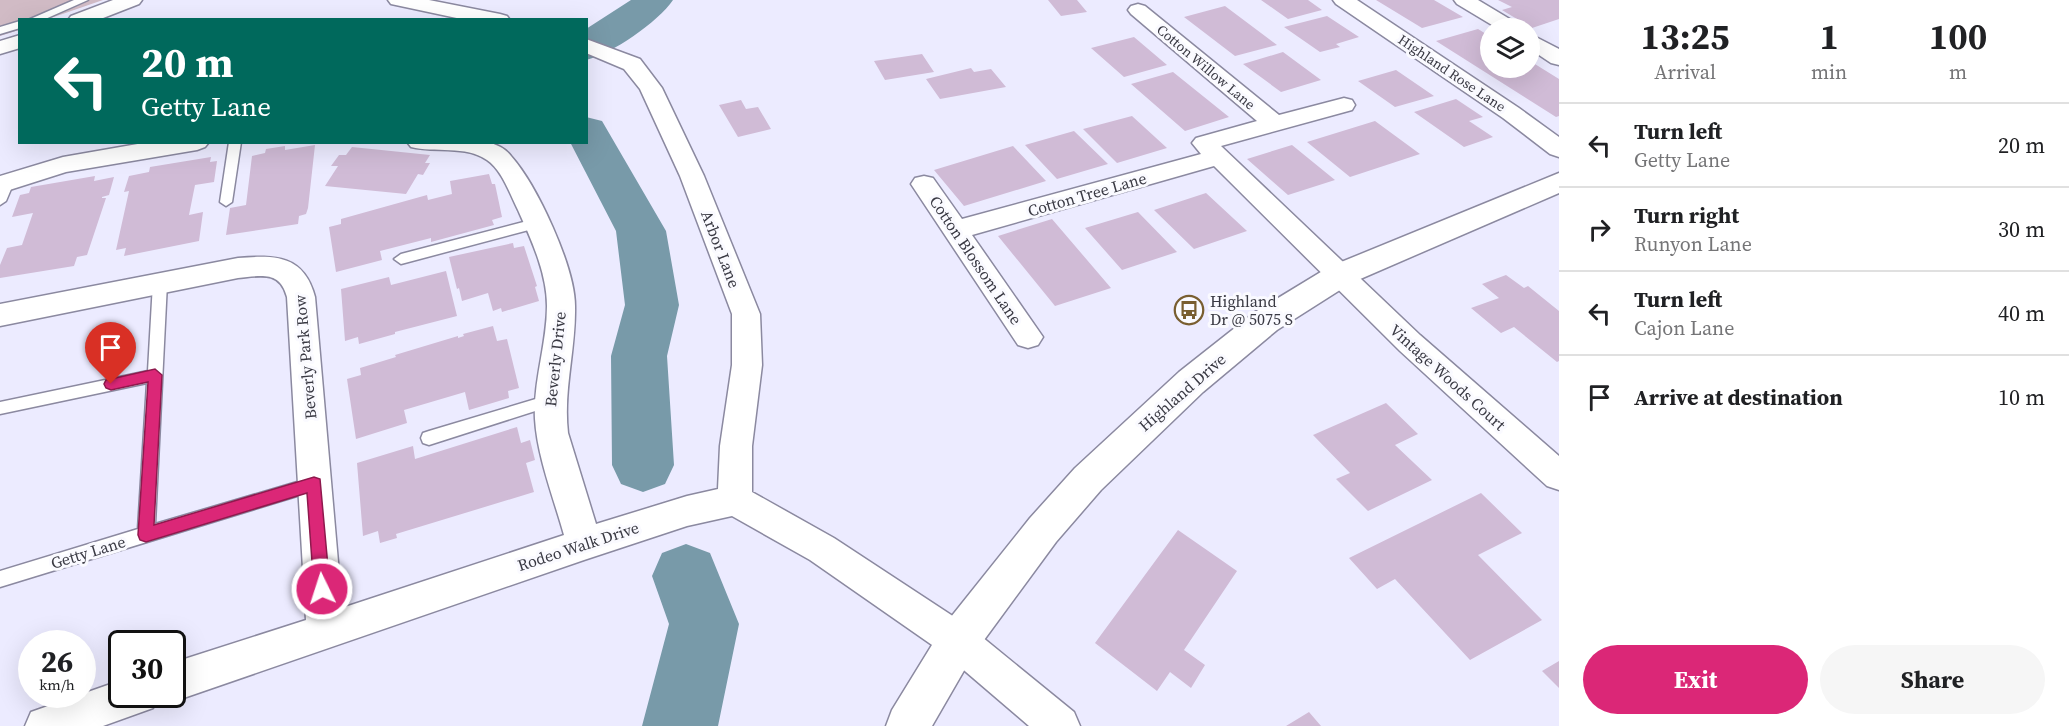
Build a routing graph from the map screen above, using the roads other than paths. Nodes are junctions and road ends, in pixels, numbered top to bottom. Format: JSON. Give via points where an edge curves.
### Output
{"nodes":[{"id":1,"x":83,"y":0,"type":"edge"},
{"id":2,"x":132,"y":0,"type":"edge"},
{"id":3,"x":398,"y":0,"type":"edge"},
{"id":4,"x":1343,"y":0,"type":"edge"},
{"id":5,"x":1464,"y":0,"type":"edge"},
{"id":6,"x":1138,"y":10,"type":"dead end"},
{"id":7,"x":38,"y":18,"type":"edge"},
{"id":8,"x":83,"y":18,"type":"edge"},
{"id":9,"x":490,"y":18,"type":"edge"},
{"id":10,"x":1494,"y":18,"type":"edge"},
{"id":11,"x":18,"y":25,"type":"edge"},
{"id":12,"x":0,"y":31,"type":"edge"},
{"id":13,"x":18,"y":42,"type":"edge"},
{"id":14,"x":1540,"y":46,"type":"edge"},
{"id":15,"x":0,"y":48,"type":"edge"},
{"id":16,"x":597,"y":48,"type":"edge"},
{"id":17,"x":1559,"y":58,"type":"edge"},
{"id":18,"x":1344,"y":105,"type":"dead end"},
{"id":19,"x":1275,"y":124,"type":"junction"},
{"id":20,"x":185,"y":144,"type":"edge"},
{"id":21,"x":235,"y":144,"type":"edge"},
{"id":22,"x":441,"y":144,"type":"edge"},
{"id":23,"x":1559,"y":149,"type":"edge"},
{"id":24,"x":1218,"y":157,"type":"junction"},
{"id":25,"x":1559,"y":182,"type":"edge"},
{"id":26,"x":924,"y":184,"type":"dead end"},
{"id":27,"x":2,"y":190,"type":"edge"},
{"id":28,"x":226,"y":202,"type":"dead end"},
{"id":29,"x":536,"y":224,"type":"junction"},
{"id":30,"x":956,"y":230,"type":"junction"},
{"id":31,"x":401,"y":259,"type":"dead end"},
{"id":32,"x":1340,"y":275,"type":"junction"},
{"id":33,"x":160,"y":283,"type":"junction"},
{"id":34,"x":0,"y":315,"type":"edge"},
{"id":35,"x":1028,"y":337,"type":"dead end"},
{"id":36,"x":155,"y":375,"type":"junction"},
{"id":37,"x":549,"y":401,"type":"junction"},
{"id":38,"x":0,"y":408,"type":"edge"},
{"id":39,"x":429,"y":438,"type":"dead end"},
{"id":40,"x":1559,"y":476,"type":"edge"},
{"id":41,"x":314,"y":484,"type":"junction"},
{"id":42,"x":735,"y":500,"type":"junction"},
{"id":43,"x":146,"y":535,"type":"junction"},
{"id":44,"x":584,"y":544,"type":"junction"},
{"id":45,"x":0,"y":579,"type":"edge"},
{"id":46,"x":325,"y":632,"type":"junction"},
{"id":47,"x":958,"y":640,"type":"junction"},
{"id":48,"x":186,"y":678,"type":"edge"},
{"id":49,"x":108,"y":705,"type":"edge"},
{"id":50,"x":45,"y":726,"type":"edge"},
{"id":51,"x":908,"y":726,"type":"edge"},
{"id":52,"x":1060,"y":726,"type":"edge"}],
"edges":[{"from":1,"to":7,"type":"lane"},
{"from":2,"to":8,"type":"street"},
{"from":3,"to":9,"type":"street"},
{"from":4,"to":23,"type":"street","name":"Highland Rose Lane"},
{"from":5,"to":10,"type":"street"},
{"from":6,"to":19,"type":"street","name":"Cotton Willow Lane"},
{"from":11,"to":12,"type":"lane"},
{"from":13,"to":15,"type":"street"},
{"from":14,"to":17,"type":"street"},
{"from":16,"to":42,"type":"street","name":"Arbor Lane","via":[[632,64],[651,88],[692,176],[746,314],[747,365],[736,446]]},
{"from":18,"to":19,"type":"street"},
{"from":19,"to":24,"type":"street","via":[[1204,143]]},
{"from":20,"to":27,"type":"street","via":[[63,165]]},
{"from":21,"to":28,"type":"lane"},
{"from":22,"to":29,"type":"street","name":"Beverly Drive","via":[[492,152],[510,169]]},
{"from":24,"to":30,"type":"street","name":"Cotton Tree Lane"},
{"from":24,"to":32,"type":"street"},
{"from":25,"to":32,"type":"main road","name":"Highland Drive"},
{"from":26,"to":30,"type":"street","name":"Cotton Blossom Lane"},
{"from":29,"to":31,"type":"lane"},
{"from":29,"to":37,"type":"street","name":"Beverly Drive","via":[[553,263],[561,308]]},
{"from":30,"to":35,"type":"street","name":"Cotton Blossom Lane"},
{"from":32,"to":40,"type":"street","name":"Vintage Woods Court"},
{"from":32,"to":47,"type":"main road","name":"Highland Drive","via":[[1266,321],[1148,420],[1051,521]]},
{"from":33,"to":34,"type":"street","name":"Beverly Park Row"},
{"from":33,"to":36,"type":"lane"},
{"from":33,"to":41,"type":"street","name":"Beverly Park Row","via":[[261,266],[280,268],[292,276],[301,297]]},
{"from":36,"to":38,"type":"lane"},
{"from":36,"to":43,"type":"lane"},
{"from":37,"to":39,"type":"lane"},
{"from":37,"to":44,"type":"street","name":"Beverly Drive","via":[[552,434]]},
{"from":41,"to":43,"type":"lane","name":"Getty Lane"},
{"from":41,"to":46,"type":"street","name":"Beverly Park Row"},
{"from":42,"to":44,"type":"street","name":"Rodeo Walk Drive"},
{"from":42,"to":47,"type":"street","via":[[822,549]]},
{"from":43,"to":45,"type":"lane","name":"Getty Lane"},
{"from":44,"to":46,"type":"street","name":"Rodeo Walk Drive"},
{"from":46,"to":48,"type":"street","name":"Rodeo Walk Drive"},
{"from":47,"to":51,"type":"main road","name":"Highland Drive"},
{"from":47,"to":52,"type":"street"},
{"from":49,"to":50,"type":"street"}]}
